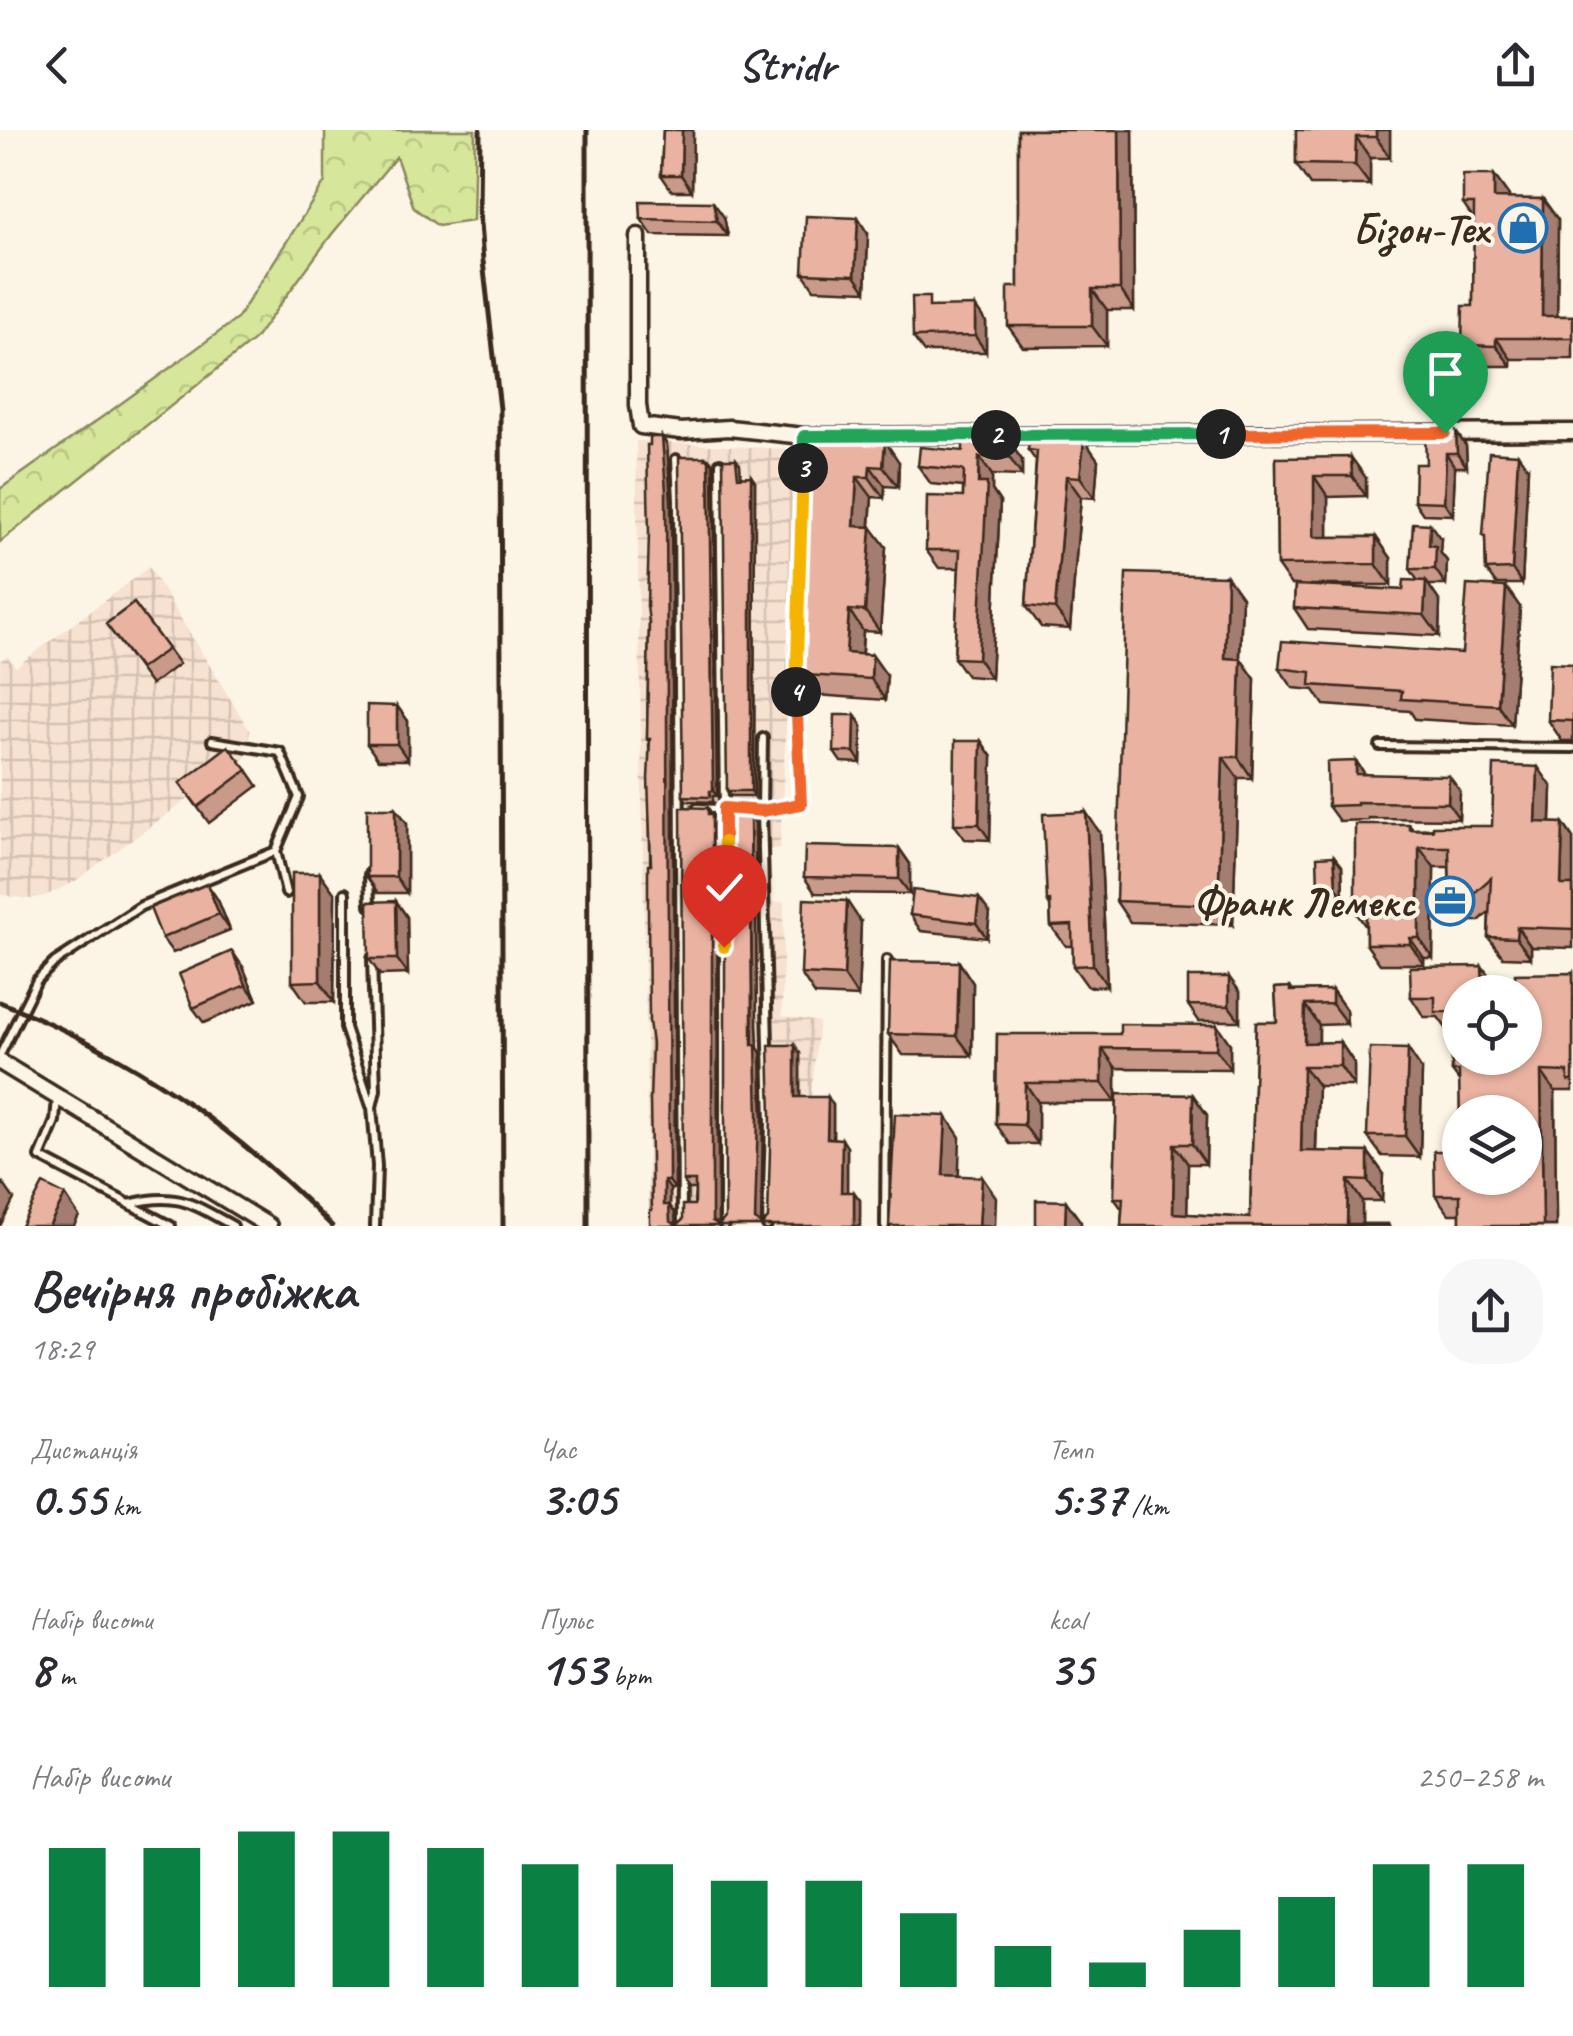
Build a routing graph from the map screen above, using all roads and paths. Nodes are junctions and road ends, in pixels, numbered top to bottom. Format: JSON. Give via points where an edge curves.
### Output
{"nodes":[{"id":1,"x":638,"y":236,"type":"dead end"},
{"id":2,"x":1573,"y":432,"type":"edge"},
{"id":3,"x":676,"y":459,"type":"edge"},
{"id":4,"x":720,"y":462,"type":"edge"},
{"id":5,"x":796,"y":671,"type":"edge"},
{"id":6,"x":763,"y":738,"type":"dead end"},
{"id":7,"x":212,"y":741,"type":"dead end"},
{"id":8,"x":1380,"y":746,"type":"dead end"},
{"id":9,"x":1573,"y":748,"type":"edge"},
{"id":10,"x":681,"y":808,"type":"junction"},
{"id":11,"x":724,"y":808,"type":"junction"},
{"id":12,"x":762,"y":811,"type":"junction"},
{"id":13,"x":276,"y":851,"type":"junction"},
{"id":14,"x":369,"y":874,"type":"edge"},
{"id":15,"x":286,"y":893,"type":"dead end"},
{"id":16,"x":344,"y":893,"type":"dead end"},
{"id":17,"x":370,"y":914,"type":"edge"},
{"id":18,"x":372,"y":953,"type":"edge"},
{"id":19,"x":887,"y":960,"type":"edge"},
{"id":20,"x":0,"y":1059,"type":"edge"},
{"id":21,"x":58,"y":1097,"type":"junction"},
{"id":22,"x":372,"y":1107,"type":"junction"},
{"id":23,"x":129,"y":1204,"type":"junction"},
{"id":24,"x":171,"y":1226,"type":"edge"},
{"id":25,"x":233,"y":1226,"type":"edge"},
{"id":26,"x":269,"y":1226,"type":"edge"},
{"id":27,"x":375,"y":1226,"type":"edge"},
{"id":28,"x":682,"y":1226,"type":"edge"},
{"id":29,"x":724,"y":1226,"type":"edge"},
{"id":30,"x":767,"y":1226,"type":"edge"},
{"id":31,"x":885,"y":1226,"type":"edge"}],
"edges":[{"from":1,"to":2,"type":"street","via":[[641,426],[804,436]]},
{"from":3,"to":10,"type":"lane"},
{"from":4,"to":11,"type":"lane"},
{"from":5,"to":12,"type":"lane","via":[[801,804]]},
{"from":6,"to":12,"type":"lane"},
{"from":7,"to":13,"type":"lane","via":[[280,752],[299,796]]},
{"from":8,"to":9,"type":"lane"},
{"from":10,"to":11,"type":"lane"},
{"from":10,"to":28,"type":"lane"},
{"from":11,"to":12,"type":"lane"},
{"from":11,"to":29,"type":"lane"},
{"from":12,"to":30,"type":"lane"},
{"from":13,"to":15,"type":"lane"},
{"from":13,"to":20,"type":"lane","via":[[141,906],[54,962],[37,980]]},
{"from":14,"to":17,"type":"lane"},
{"from":16,"to":22,"type":"lane","via":[[345,1028]]},
{"from":18,"to":22,"type":"lane"},
{"from":19,"to":31,"type":"lane"},
{"from":20,"to":21,"type":"street"},
{"from":21,"to":23,"type":"lane","via":[[40,1157]]},
{"from":21,"to":26,"type":"street"},
{"from":22,"to":27,"type":"lane"},
{"from":23,"to":24,"type":"lane"},
{"from":23,"to":25,"type":"lane","via":[[184,1200]]}]}
